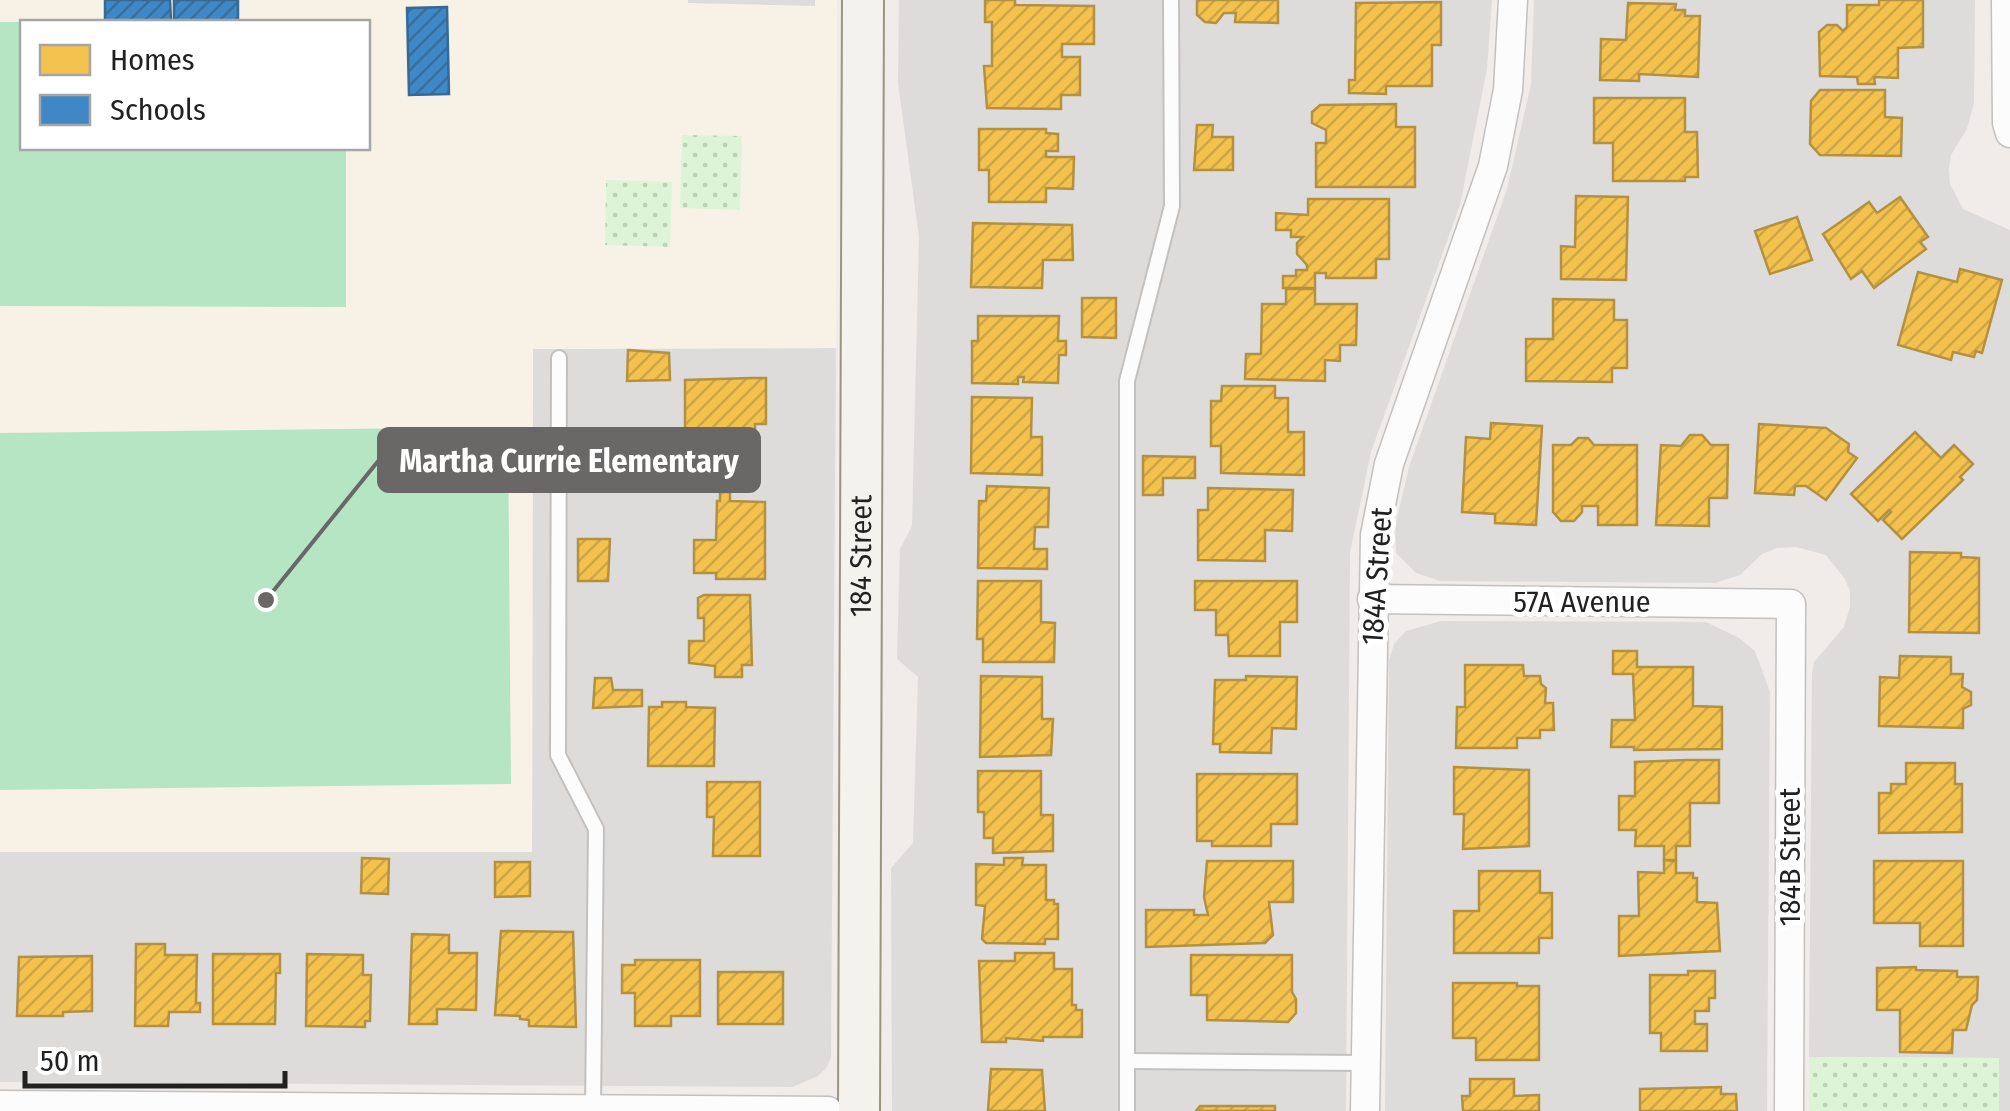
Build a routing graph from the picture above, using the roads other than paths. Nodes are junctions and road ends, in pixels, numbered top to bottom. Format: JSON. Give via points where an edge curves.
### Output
{"nodes":[{"id":1,"x":863,"y":0,"type":"edge"},
{"id":2,"x":1170,"y":0,"type":"edge"},
{"id":3,"x":1512,"y":0,"type":"edge"},
{"id":4,"x":2006,"y":0,"type":"edge"},
{"id":5,"x":2010,"y":133,"type":"edge"},
{"id":6,"x":560,"y":358,"type":"dead end"},
{"id":7,"x":1372,"y":599,"type":"junction"},
{"id":8,"x":1790,"y":604,"type":"joint"},
{"id":9,"x":1128,"y":1060,"type":"junction"},
{"id":10,"x":1365,"y":1063,"type":"junction"},
{"id":11,"x":0,"y":1104,"type":"edge"},
{"id":12,"x":340,"y":1109,"type":"edge"},
{"id":13,"x":593,"y":1109,"type":"edge"},
{"id":14,"x":828,"y":1111,"type":"edge"},
{"id":15,"x":859,"y":1111,"type":"edge"},
{"id":16,"x":1127,"y":1111,"type":"edge"},
{"id":17,"x":1365,"y":1111,"type":"edge"},
{"id":18,"x":1789,"y":1111,"type":"edge"}],
"edges":[{"from":1,"to":15,"type":"main road","name":"184 Street"},
{"from":2,"to":9,"type":"lane","via":[[1172,206],[1127,380]]},
{"from":3,"to":7,"type":"street","name":"184A Street","via":[[1508,90],[1494,166],[1389,464],[1375,535]]},
{"from":4,"to":5,"type":"street"},
{"from":6,"to":13,"type":"lane","via":[[558,755],[596,828]]},
{"from":7,"to":8,"type":"street","name":"57A Avenue"},
{"from":7,"to":10,"type":"street","name":"184A Street"},
{"from":8,"to":18,"type":"street","name":"184B Street"},
{"from":9,"to":10,"type":"lane"},
{"from":9,"to":16,"type":"lane"},
{"from":10,"to":17,"type":"street","name":"184A Street"},
{"from":11,"to":12,"type":"street"},
{"from":12,"to":13,"type":"street"},
{"from":13,"to":14,"type":"street"}]}
